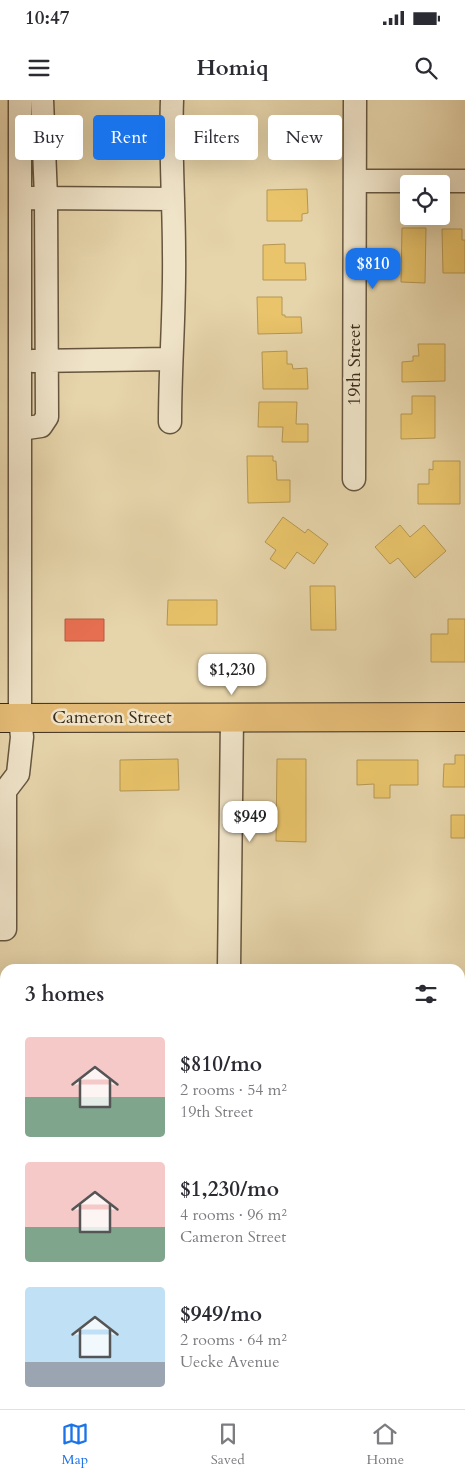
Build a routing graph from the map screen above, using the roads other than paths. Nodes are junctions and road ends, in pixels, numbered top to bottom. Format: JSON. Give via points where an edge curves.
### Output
{"nodes":[{"id":1,"x":20,"y":100,"type":"edge"},
{"id":2,"x":42,"y":100,"type":"edge"},
{"id":3,"x":172,"y":100,"type":"edge"},
{"id":4,"x":355,"y":100,"type":"edge"},
{"id":5,"x":10,"y":152,"type":"edge"},
{"id":6,"x":355,"y":181,"type":"junction"},
{"id":7,"x":465,"y":181,"type":"edge"},
{"id":8,"x":46,"y":197,"type":"junction"},
{"id":9,"x":20,"y":199,"type":"junction"},
{"id":10,"x":172,"y":199,"type":"junction"},
{"id":11,"x":170,"y":359,"type":"junction"},
{"id":12,"x":20,"y":361,"type":"junction"},
{"id":13,"x":47,"y":361,"type":"junction"},
{"id":14,"x":170,"y":422,"type":"dead end"},
{"id":15,"x":20,"y":430,"type":"junction"},
{"id":16,"x":354,"y":479,"type":"dead end"},
{"id":17,"x":232,"y":717,"type":"junction"},
{"id":18,"x":465,"y":717,"type":"edge"},
{"id":19,"x":10,"y":718,"type":"edge"},
{"id":20,"x":9,"y":774,"type":"edge"},
{"id":21,"x":0,"y":929,"type":"edge"},
{"id":22,"x":230,"y":964,"type":"edge"}],
"edges":[{"from":1,"to":5,"type":"street"},
{"from":2,"to":8,"type":"street"},
{"from":3,"to":10,"type":"street"},
{"from":4,"to":6,"type":"street","name":"19th Street"},
{"from":5,"to":9,"type":"street"},
{"from":6,"to":7,"type":"street"},
{"from":6,"to":16,"type":"street","name":"19th Street"},
{"from":8,"to":9,"type":"street"},
{"from":8,"to":10,"type":"street"},
{"from":8,"to":13,"type":"street"},
{"from":9,"to":12,"type":"street"},
{"from":10,"to":11,"type":"street","via":[[174,255]]},
{"from":11,"to":13,"type":"street"},
{"from":11,"to":14,"type":"street"},
{"from":12,"to":13,"type":"street"},
{"from":12,"to":15,"type":"street"},
{"from":13,"to":15,"type":"street","via":[[47,417],[40,426]]},
{"from":15,"to":19,"type":"street"},
{"from":17,"to":18,"type":"main road","name":"Cameron Street"},
{"from":17,"to":19,"type":"main road","name":"Cameron Street"},
{"from":17,"to":22,"type":"street"},
{"from":19,"to":20,"type":"street","via":[[22,737]]},
{"from":20,"to":21,"type":"street","via":[[5,791],[6,929]]}]}
